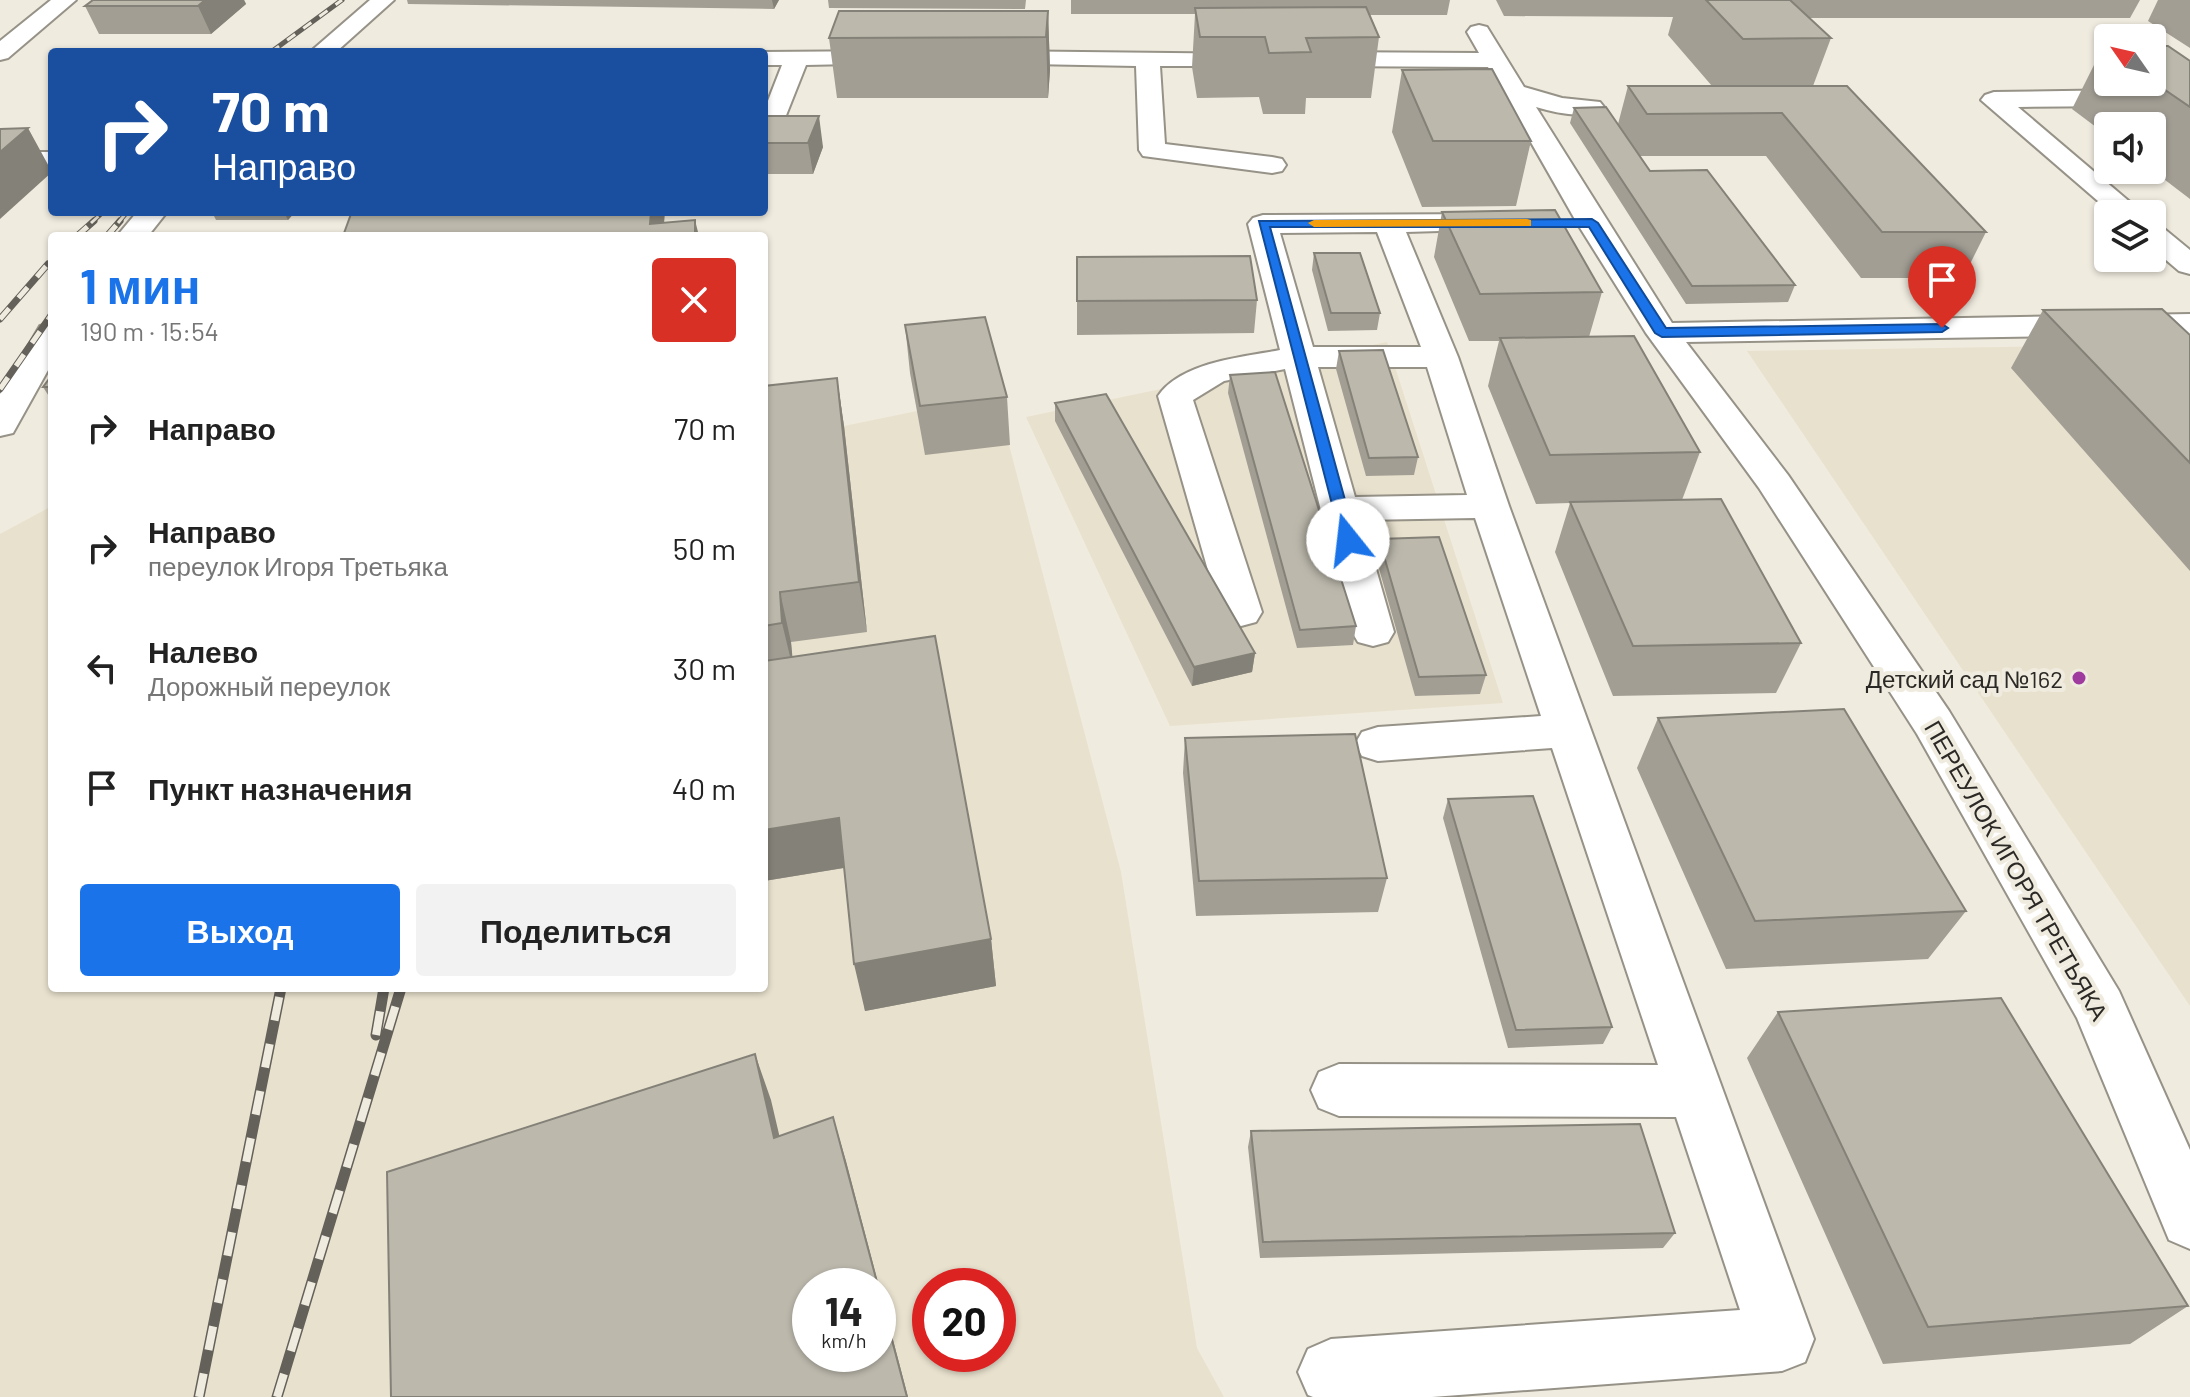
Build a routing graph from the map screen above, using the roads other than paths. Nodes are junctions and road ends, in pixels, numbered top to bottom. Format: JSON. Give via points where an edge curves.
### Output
{"nodes":[{"id":1,"x":65,"y":0,"type":"edge"},
{"id":2,"x":383,"y":0,"type":"edge"},
{"id":3,"x":1479,"y":32,"type":"dead end"},
{"id":4,"x":327,"y":48,"type":"edge"},
{"id":5,"x":0,"y":53,"type":"edge"},
{"id":6,"x":768,"y":58,"type":"edge"},
{"id":7,"x":797,"y":58,"type":"junction"},
{"id":8,"x":909,"y":58,"type":"edge"},
{"id":9,"x":972,"y":58,"type":"edge"},
{"id":10,"x":1148,"y":58,"type":"junction"},
{"id":11,"x":1494,"y":60,"type":"junction"},
{"id":12,"x":1514,"y":92,"type":"junction"},
{"id":13,"x":1591,"y":107,"type":"edge"},
{"id":14,"x":2190,"y":115,"type":"edge"},
{"id":15,"x":774,"y":118,"type":"edge"},
{"id":16,"x":0,"y":160,"type":"edge"},
{"id":17,"x":48,"y":160,"type":"edge"},
{"id":18,"x":1272,"y":165,"type":"dead end"},
{"id":19,"x":2113,"y":200,"type":"edge"},
{"id":20,"x":150,"y":216,"type":"edge"},
{"id":21,"x":1388,"y":223,"type":"junction"},
{"id":22,"x":1561,"y":223,"type":"junction"},
{"id":23,"x":136,"y":232,"type":"edge"},
{"id":24,"x":2166,"y":245,"type":"edge"},
{"id":25,"x":2190,"y":265,"type":"edge"},
{"id":26,"x":2190,"y":324,"type":"edge"},
{"id":27,"x":1662,"y":333,"type":"junction"},
{"id":28,"x":48,"y":340,"type":"edge"},
{"id":29,"x":1297,"y":357,"type":"junction"},
{"id":30,"x":1441,"y":357,"type":"junction"},
{"id":31,"x":0,"y":425,"type":"edge"},
{"id":32,"x":1490,"y":506,"type":"junction"},
{"id":33,"x":1339,"y":509,"type":"junction"},
{"id":34,"x":1241,"y":612,"type":"dead end"},
{"id":35,"x":1373,"y":632,"type":"dead end"},
{"id":36,"x":1570,"y":730,"type":"junction"},
{"id":37,"x":1378,"y":744,"type":"dead end"},
{"id":38,"x":1339,"y":1090,"type":"dead end"},
{"id":39,"x":1696,"y":1091,"type":"junction"},
{"id":40,"x":2190,"y":1219,"type":"edge"},
{"id":41,"x":1331,"y":1372,"type":"dead end"}],
"edges":[{"from":1,"to":5,"type":"street"},
{"from":2,"to":4,"type":"street"},
{"from":3,"to":11,"type":"street","name":"ПЕРЕУЛОК ИГОРЯ ТРЕТЬЯКА"},
{"from":6,"to":7,"type":"street"},
{"from":7,"to":8,"type":"street"},
{"from":7,"to":15,"type":"street"},
{"from":9,"to":10,"type":"street"},
{"from":10,"to":11,"type":"street"},
{"from":10,"to":18,"type":"street","via":[[1152,150]]},
{"from":11,"to":12,"type":"street","name":"ПЕРЕУЛОК ИГОРЯ ТРЕТЬЯКА"},
{"from":12,"to":13,"type":"street","via":[[1560,106]]},
{"from":12,"to":22,"type":"street","name":"ПЕРЕУЛОК ИГОРЯ ТРЕТЬЯКА"},
{"from":14,"to":19,"type":"street","via":[[2127,98],[1994,100]]},
{"from":16,"to":17,"type":"street"},
{"from":20,"to":23,"type":"street"},
{"from":21,"to":22,"type":"street"},
{"from":21,"to":29,"type":"street","via":[[1263,224]]},
{"from":21,"to":30,"type":"street"},
{"from":22,"to":27,"type":"street","name":"ПЕРЕУЛОК ИГОРЯ ТРЕТЬЯКА"},
{"from":24,"to":25,"type":"street"},
{"from":26,"to":27,"type":"street"},
{"from":27,"to":40,"type":"street","name":"ПЕРЕУЛОК ИГОРЯ ТРЕТЬЯКА","via":[[1775,483],[1933,723],[2100,1008]]},
{"from":28,"to":31,"type":"street"},
{"from":29,"to":30,"type":"street"},
{"from":29,"to":33,"type":"street"},
{"from":29,"to":34,"type":"street","via":[[1214,373],[1175,396]]},
{"from":30,"to":32,"type":"street"},
{"from":32,"to":33,"type":"street"},
{"from":32,"to":36,"type":"street"},
{"from":33,"to":35,"type":"street"},
{"from":36,"to":37,"type":"street"},
{"from":36,"to":39,"type":"street"},
{"from":38,"to":39,"type":"street"},
{"from":39,"to":41,"type":"street","via":[[1782,1339]]}]}
